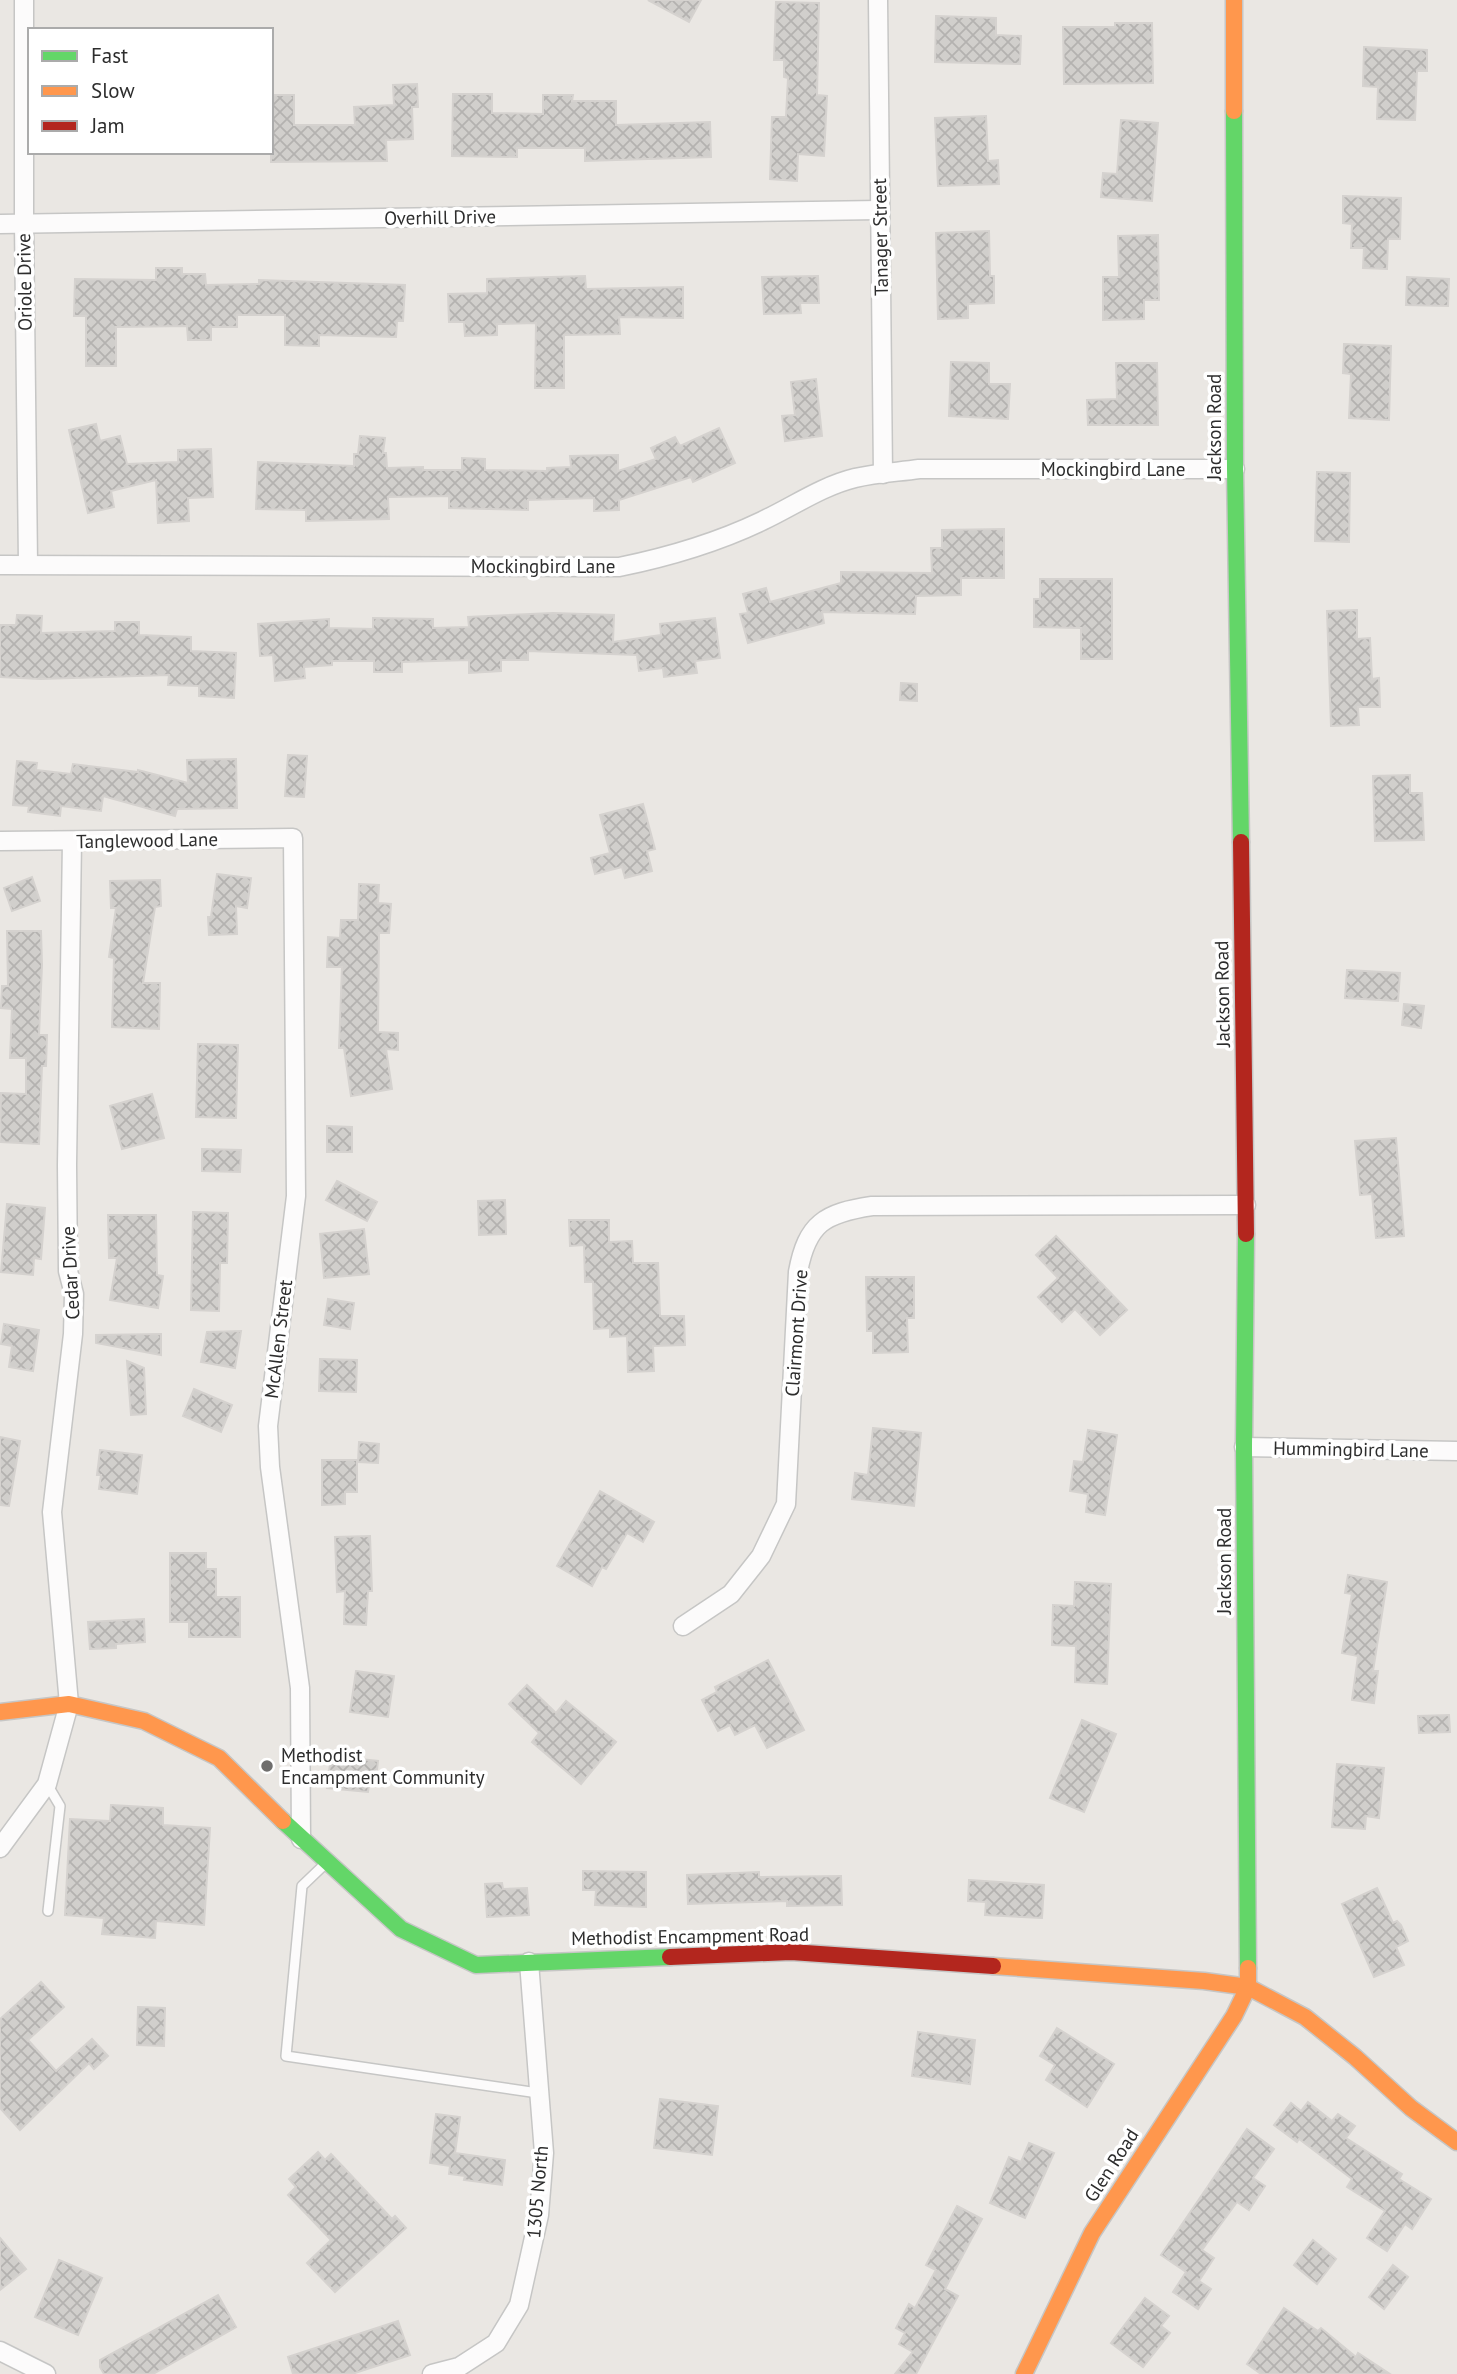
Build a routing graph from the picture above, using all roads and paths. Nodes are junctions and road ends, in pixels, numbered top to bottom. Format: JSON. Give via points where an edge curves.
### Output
{"nodes":[{"id":1,"x":24,"y":0,"type":"edge"},
{"id":2,"x":878,"y":0,"type":"edge"},
{"id":3,"x":1234,"y":0,"type":"edge"},
{"id":4,"x":879,"y":211,"type":"junction"},
{"id":5,"x":0,"y":224,"type":"edge"},
{"id":6,"x":24,"y":224,"type":"junction"},
{"id":7,"x":1236,"y":469,"type":"junction"},
{"id":8,"x":883,"y":474,"type":"junction"},
{"id":9,"x":27,"y":564,"type":"junction"},
{"id":10,"x":0,"y":565,"type":"edge"},
{"id":11,"x":293,"y":838,"type":"joint"},
{"id":12,"x":0,"y":841,"type":"edge"},
{"id":13,"x":72,"y":841,"type":"junction"},
{"id":14,"x":1246,"y":1205,"type":"junction"},
{"id":15,"x":1244,"y":1447,"type":"junction"},
{"id":16,"x":1457,"y":1451,"type":"edge"},
{"id":17,"x":683,"y":1626,"type":"dead end"},
{"id":18,"x":69,"y":1704,"type":"junction"},
{"id":19,"x":0,"y":1712,"type":"edge"},
{"id":20,"x":47,"y":1784,"type":"junction"},
{"id":21,"x":301,"y":1839,"type":"junction"},
{"id":22,"x":0,"y":1848,"type":"edge"},
{"id":23,"x":327,"y":1862,"type":"junction"},
{"id":24,"x":48,"y":1911,"type":"dead end"},
{"id":25,"x":529,"y":1962,"type":"junction"},
{"id":26,"x":1248,"y":1987,"type":"junction"},
{"id":27,"x":538,"y":2094,"type":"junction"},
{"id":28,"x":1457,"y":2142,"type":"edge"},
{"id":29,"x":0,"y":2351,"type":"edge"},
{"id":30,"x":46,"y":2374,"type":"edge"},
{"id":31,"x":432,"y":2374,"type":"edge"},
{"id":32,"x":1024,"y":2374,"type":"edge"}],
"edges":[{"from":1,"to":6,"type":"street","name":"Oriole Drive"},
{"from":2,"to":4,"type":"street","name":"Tanager Street"},
{"from":3,"to":7,"type":"street","name":"Jackson Road"},
{"from":4,"to":6,"type":"street","name":"Overhill Drive"},
{"from":4,"to":8,"type":"street","name":"Tanager Street"},
{"from":5,"to":6,"type":"street","name":"Overhill Drive"},
{"from":6,"to":9,"type":"street","name":"Oriole Drive"},
{"from":7,"to":8,"type":"street","name":"Mockingbird Lane","via":[[919,469]]},
{"from":7,"to":14,"type":"street","name":"Jackson Road"},
{"from":8,"to":9,"type":"street","name":"Mockingbird Lane","via":[[852,479],[761,522],[668,557],[619,567]]},
{"from":9,"to":10,"type":"street","name":"Mockingbird Lane"},
{"from":11,"to":13,"type":"street","name":"Tanglewood Lane"},
{"from":11,"to":21,"type":"street","name":"McAllen Street","via":[[296,1196],[268,1426],[300,1688]]},
{"from":12,"to":13,"type":"street","name":"Tanglewood Lane"},
{"from":13,"to":18,"type":"street","name":"Cedar Drive","via":[[67,1165],[73,1334],[52,1512]]},
{"from":14,"to":15,"type":"street","name":"Jackson Road"},
{"from":14,"to":17,"type":"street","name":"Clairmont Drive","via":[[872,1206],[846,1210],[822,1221],[806,1242],[798,1272],[786,1504],[770,1540],[731,1594]]},
{"from":15,"to":16,"type":"street","name":"Hummingbird Lane"},
{"from":15,"to":26,"type":"street","name":"Jackson Road"},
{"from":18,"to":19,"type":"street","name":"Methodist Encampment Road"},
{"from":18,"to":20,"type":"street"},
{"from":18,"to":21,"type":"street","name":"Methodist Encampment Road","via":[[145,1721],[219,1758]]},
{"from":20,"to":22,"type":"street"},
{"from":20,"to":24,"type":"lane","via":[[60,1806]]},
{"from":21,"to":23,"type":"street","name":"Methodist Encampment Road"},
{"from":23,"to":25,"type":"street","name":"Methodist Encampment Road","via":[[401,1929],[476,1965]]},
{"from":23,"to":27,"type":"lane","via":[[302,1886],[286,2056]]},
{"from":25,"to":26,"type":"street","name":"Methodist Encampment Road","via":[[791,1952],[1204,1980]]},
{"from":25,"to":27,"type":"street","name":"1305 North"},
{"from":26,"to":28,"type":"street","name":"Methodist Encampment Road","via":[[1305,2017]]},
{"from":26,"to":32,"type":"street","name":"Glen Road","via":[[1234,2016],[1092,2233]]},
{"from":27,"to":31,"type":"street","name":"1305 North","via":[[544,2154],[539,2215],[520,2305],[496,2343],[459,2367]]},
{"from":29,"to":30,"type":"street"}]}
